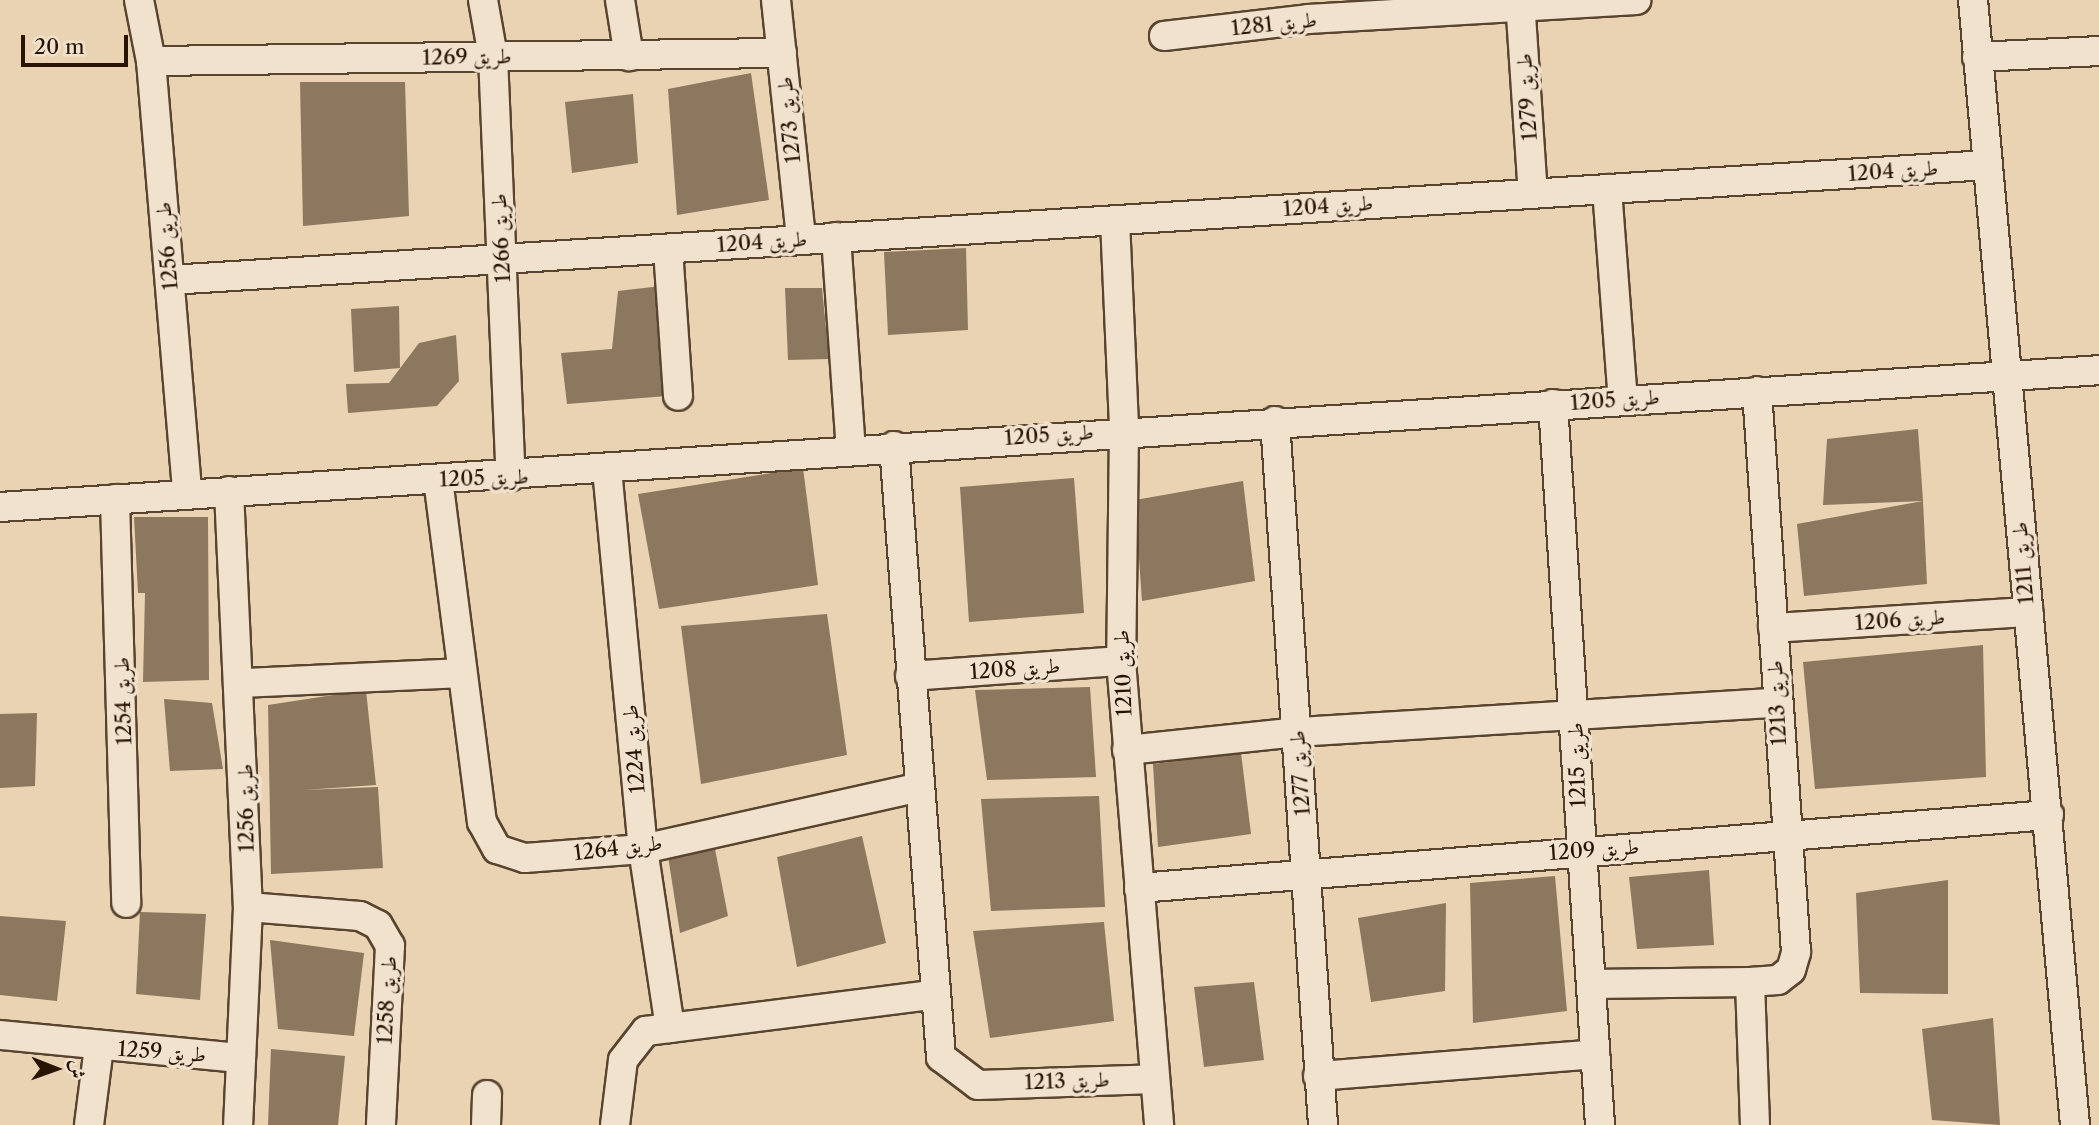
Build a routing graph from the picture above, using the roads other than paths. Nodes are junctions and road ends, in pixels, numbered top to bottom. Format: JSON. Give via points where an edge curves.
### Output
{"nodes":[{"id":1,"x":139,"y":0,"type":"edge"},
{"id":2,"x":483,"y":0,"type":"edge"},
{"id":3,"x":620,"y":0,"type":"edge"},
{"id":4,"x":776,"y":0,"type":"edge"},
{"id":5,"x":1636,"y":0,"type":"edge"},
{"id":6,"x":1973,"y":0,"type":"edge"},
{"id":7,"x":1521,"y":4,"type":"edge"},
{"id":8,"x":1307,"y":10,"type":"edge"},
{"id":9,"x":1164,"y":36,"type":"dead end"},
{"id":10,"x":2099,"y":51,"type":"edge"},
{"id":11,"x":782,"y":53,"type":"junction"},
{"id":12,"x":629,"y":56,"type":"junction"},
{"id":13,"x":493,"y":57,"type":"junction"},
{"id":14,"x":1977,"y":57,"type":"junction"},
{"id":15,"x":151,"y":61,"type":"junction"},
{"id":16,"x":1987,"y":165,"type":"junction"},
{"id":17,"x":1607,"y":189,"type":"junction"},
{"id":18,"x":1533,"y":194,"type":"junction"},
{"id":19,"x":1115,"y":220,"type":"junction"},
{"id":20,"x":836,"y":237,"type":"junction"},
{"id":21,"x":801,"y":239,"type":"junction"},
{"id":22,"x":668,"y":249,"type":"junction"},
{"id":23,"x":502,"y":260,"type":"junction"},
{"id":24,"x":170,"y":280,"type":"junction"},
{"id":25,"x":2099,"y":370,"type":"edge"},
{"id":26,"x":2007,"y":376,"type":"junction"},
{"id":27,"x":1757,"y":391,"type":"junction"},
{"id":28,"x":678,"y":396,"type":"dead end"},
{"id":29,"x":1623,"y":400,"type":"junction"},
{"id":30,"x":1553,"y":404,"type":"junction"},
{"id":31,"x":1275,"y":421,"type":"junction"},
{"id":32,"x":1124,"y":430,"type":"junction"},
{"id":33,"x":894,"y":446,"type":"junction"},
{"id":34,"x":851,"y":450,"type":"junction"},
{"id":35,"x":607,"y":470,"type":"junction"},
{"id":36,"x":511,"y":477,"type":"junction"},
{"id":37,"x":438,"y":479,"type":"junction"},
{"id":38,"x":229,"y":491,"type":"junction"},
{"id":39,"x":187,"y":494,"type":"junction"},
{"id":40,"x":115,"y":499,"type":"junction"},
{"id":41,"x":0,"y":507,"type":"edge"},
{"id":42,"x":2028,"y":612,"type":"junction"},
{"id":43,"x":1773,"y":628,"type":"junction"},
{"id":44,"x":1121,"y":661,"type":"junction"},
{"id":45,"x":461,"y":673,"type":"junction"},
{"id":46,"x":910,"y":676,"type":"junction"},
{"id":47,"x":243,"y":683,"type":"junction"},
{"id":48,"x":1777,"y":703,"type":"junction"},
{"id":49,"x":1576,"y":716,"type":"junction"},
{"id":50,"x":1297,"y":732,"type":"junction"},
{"id":51,"x":1127,"y":750,"type":"junction"},
{"id":52,"x":915,"y":788,"type":"junction"},
{"id":53,"x":2049,"y":815,"type":"junction"},
{"id":54,"x":1786,"y":835,"type":"junction"},
{"id":55,"x":643,"y":849,"type":"junction"},
{"id":56,"x":1580,"y":850,"type":"junction"},
{"id":57,"x":1306,"y":872,"type":"junction"},
{"id":58,"x":1139,"y":888,"type":"junction"},
{"id":59,"x":127,"y":903,"type":"dead end"},
{"id":60,"x":248,"y":907,"type":"junction"},
{"id":61,"x":1750,"y":982,"type":"junction"},
{"id":62,"x":1591,"y":984,"type":"junction"},
{"id":63,"x":932,"y":995,"type":"junction"},
{"id":64,"x":670,"y":1028,"type":"junction"},
{"id":65,"x":0,"y":1035,"type":"edge"},
{"id":66,"x":99,"y":1047,"type":"junction"},
{"id":67,"x":1595,"y":1054,"type":"junction"},
{"id":68,"x":241,"y":1058,"type":"junction"},
{"id":69,"x":1318,"y":1076,"type":"junction"},
{"id":70,"x":1155,"y":1079,"type":"junction"},
{"id":71,"x":487,"y":1095,"type":"dead end"},
{"id":72,"x":89,"y":1125,"type":"edge"},
{"id":73,"x":237,"y":1125,"type":"edge"},
{"id":74,"x":381,"y":1125,"type":"edge"},
{"id":75,"x":485,"y":1125,"type":"edge"},
{"id":76,"x":615,"y":1125,"type":"edge"},
{"id":77,"x":1159,"y":1125,"type":"edge"},
{"id":78,"x":1323,"y":1125,"type":"edge"},
{"id":79,"x":1600,"y":1125,"type":"edge"},
{"id":80,"x":1755,"y":1125,"type":"edge"},
{"id":81,"x":2075,"y":1125,"type":"edge"}],
"edges":[{"from":1,"to":15,"type":"street","name":"طريق 1256"},
{"from":2,"to":13,"type":"street","name":"طريق 1266"},
{"from":3,"to":12,"type":"street"},
{"from":4,"to":11,"type":"street","name":"طريق 1273"},
{"from":5,"to":7,"type":"street","name":"طريق 1281"},
{"from":6,"to":14,"type":"street","name":"طريق 1211"},
{"from":7,"to":8,"type":"street","name":"طريق 1281"},
{"from":7,"to":18,"type":"street","name":"طريق 1279"},
{"from":8,"to":9,"type":"street","name":"طريق 1281"},
{"from":10,"to":14,"type":"street"},
{"from":11,"to":12,"type":"street","name":"طريق 1269"},
{"from":11,"to":21,"type":"street","name":"طريق 1273"},
{"from":12,"to":13,"type":"street","name":"طريق 1269"},
{"from":13,"to":15,"type":"street","name":"طريق 1269"},
{"from":13,"to":23,"type":"street","name":"طريق 1266"},
{"from":14,"to":16,"type":"street","name":"طريق 1211"},
{"from":15,"to":24,"type":"street","name":"طريق 1256"},
{"from":16,"to":17,"type":"street","name":"طريق 1204"},
{"from":16,"to":26,"type":"street","name":"طريق 1211"},
{"from":17,"to":18,"type":"street","name":"طريق 1204"},
{"from":17,"to":29,"type":"street"},
{"from":18,"to":19,"type":"street","name":"طريق 1204"},
{"from":19,"to":20,"type":"street","name":"طريق 1204"},
{"from":19,"to":32,"type":"street","name":"طريق 1210"},
{"from":20,"to":21,"type":"street","name":"طريق 1204"},
{"from":20,"to":34,"type":"street"},
{"from":21,"to":22,"type":"street","name":"طريق 1204"},
{"from":22,"to":23,"type":"street","name":"طريق 1204"},
{"from":22,"to":28,"type":"street"},
{"from":23,"to":24,"type":"street","name":"طريق 1204"},
{"from":23,"to":36,"type":"street","name":"طريق 1266"},
{"from":24,"to":39,"type":"street","name":"طريق 1256"},
{"from":25,"to":26,"type":"street","name":"طريق 1205"},
{"from":26,"to":27,"type":"street","name":"طريق 1205"},
{"from":26,"to":42,"type":"street","name":"طريق 1211"},
{"from":27,"to":29,"type":"street","name":"طريق 1205"},
{"from":27,"to":43,"type":"street","name":"طريق 1213"},
{"from":29,"to":30,"type":"street","name":"طريق 1205"},
{"from":30,"to":31,"type":"street","name":"طريق 1205"},
{"from":30,"to":49,"type":"street","name":"طريق 1215"},
{"from":31,"to":32,"type":"street","name":"طريق 1205"},
{"from":31,"to":50,"type":"street","name":"طريق 1277"},
{"from":32,"to":33,"type":"street","name":"طريق 1205"},
{"from":32,"to":44,"type":"street","name":"طريق 1210"},
{"from":33,"to":34,"type":"street","name":"طريق 1205"},
{"from":33,"to":46,"type":"street"},
{"from":34,"to":35,"type":"street","name":"طريق 1205"},
{"from":35,"to":36,"type":"street","name":"طريق 1205"},
{"from":35,"to":55,"type":"street","name":"طريق 1224"},
{"from":36,"to":37,"type":"street","name":"طريق 1205"},
{"from":37,"to":38,"type":"street","name":"طريق 1205"},
{"from":37,"to":45,"type":"street","name":"طريق 1264"},
{"from":38,"to":39,"type":"street","name":"طريق 1205"},
{"from":38,"to":47,"type":"street","name":"طريق 1256"},
{"from":39,"to":40,"type":"street","name":"طريق 1205"},
{"from":40,"to":41,"type":"street","name":"طريق 1205"},
{"from":40,"to":59,"type":"street","name":"طريق 1254"},
{"from":42,"to":43,"type":"street","name":"طريق 1206"},
{"from":42,"to":53,"type":"street","name":"طريق 1211"},
{"from":43,"to":48,"type":"street","name":"طريق 1213"},
{"from":44,"to":46,"type":"street","name":"طريق 1208"},
{"from":44,"to":51,"type":"street","name":"طريق 1210"},
{"from":45,"to":47,"type":"street"},
{"from":45,"to":55,"type":"street","name":"طريق 1264","via":[[482,822],[498,849],[525,858]]},
{"from":46,"to":52,"type":"street"},
{"from":47,"to":60,"type":"street","name":"طريق 1256"},
{"from":48,"to":49,"type":"street"},
{"from":48,"to":54,"type":"street","name":"طريق 1213"},
{"from":49,"to":50,"type":"street"},
{"from":49,"to":56,"type":"street","name":"طريق 1215"},
{"from":50,"to":51,"type":"street"},
{"from":50,"to":57,"type":"street","name":"طريق 1277"},
{"from":51,"to":58,"type":"street","name":"طريق 1210"},
{"from":52,"to":55,"type":"street","name":"طريق 1264"},
{"from":52,"to":63,"type":"street"},
{"from":53,"to":54,"type":"street","name":"طريق 1209"},
{"from":53,"to":81,"type":"street","name":"طريق 1211"},
{"from":54,"to":56,"type":"street","name":"طريق 1209"},
{"from":54,"to":61,"type":"street","name":"طريق 1213","via":[[1796,951],[1791,970],[1778,979]]},
{"from":55,"to":64,"type":"street","name":"طريق 1224"},
{"from":56,"to":57,"type":"street","name":"طريق 1209"},
{"from":56,"to":62,"type":"street","name":"طريق 1215"},
{"from":57,"to":58,"type":"street","name":"طريق 1209"},
{"from":57,"to":69,"type":"street","name":"طريق 1277"},
{"from":58,"to":70,"type":"street","name":"طريق 1210"},
{"from":60,"to":68,"type":"street","name":"طريق 1256"},
{"from":60,"to":74,"type":"street","name":"طريق 1258","via":[[359,916],[384,936],[390,946]]},
{"from":61,"to":62,"type":"street","name":"طريق 1213"},
{"from":61,"to":80,"type":"street"},
{"from":62,"to":67,"type":"street","name":"طريق 1215"},
{"from":63,"to":64,"type":"street"},
{"from":63,"to":70,"type":"street","name":"طريق 1213","via":[[941,1057],[968,1080]]},
{"from":64,"to":76,"type":"street","via":[[646,1031],[624,1060]]},
{"from":65,"to":66,"type":"street","name":"طريق 1259"},
{"from":66,"to":68,"type":"street","name":"طريق 1259"},
{"from":66,"to":72,"type":"street"},
{"from":67,"to":69,"type":"street"},
{"from":67,"to":79,"type":"street","name":"طريق 1215"},
{"from":68,"to":73,"type":"street","name":"طريق 1256"},
{"from":69,"to":78,"type":"street","name":"طريق 1277"},
{"from":70,"to":77,"type":"street","name":"طريق 1210"},
{"from":71,"to":75,"type":"street"}]}
